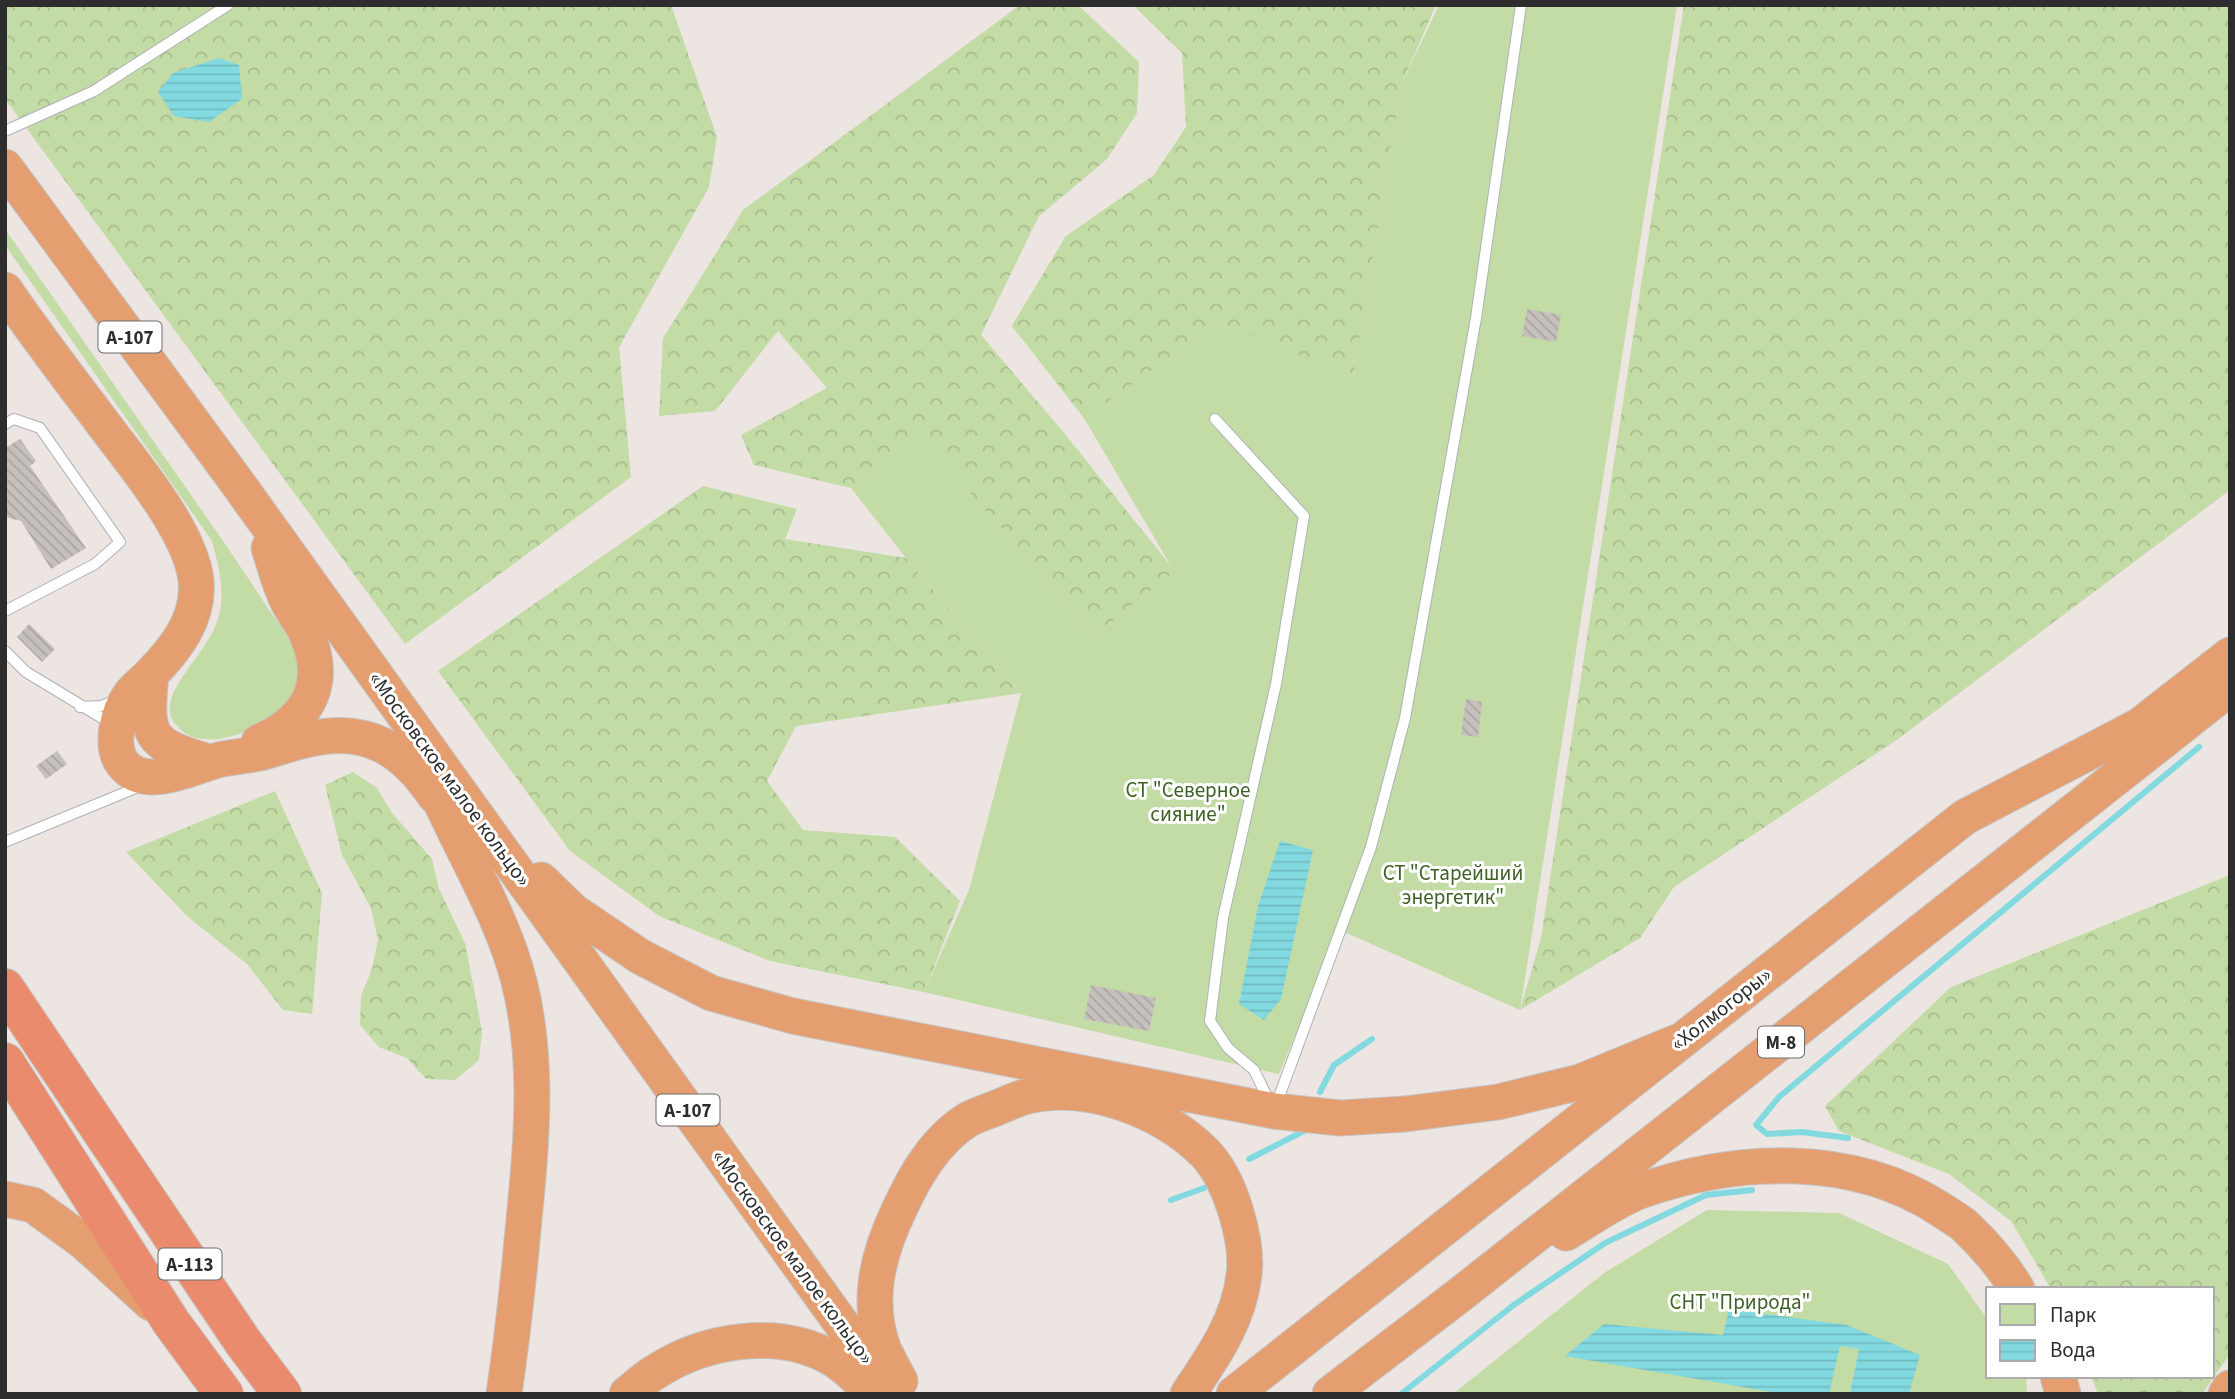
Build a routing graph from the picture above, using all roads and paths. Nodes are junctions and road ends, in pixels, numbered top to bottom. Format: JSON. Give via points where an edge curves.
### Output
{"nodes":[{"id":1,"x":228,"y":5,"type":"edge"},
{"id":2,"x":1521,"y":5,"type":"edge"},
{"id":3,"x":5,"y":131,"type":"edge"},
{"id":4,"x":5,"y":167,"type":"edge"},
{"id":5,"x":5,"y":290,"type":"edge"},
{"id":6,"x":1214,"y":419,"type":"dead end"},
{"id":7,"x":5,"y":424,"type":"edge"},
{"id":8,"x":255,"y":508,"type":"junction"},
{"id":9,"x":5,"y":611,"type":"edge"},
{"id":10,"x":5,"y":651,"type":"edge"},
{"id":11,"x":2230,"y":655,"type":"edge"},
{"id":12,"x":141,"y":684,"type":"junction"},
{"id":13,"x":2230,"y":688,"type":"edge"},
{"id":14,"x":80,"y":707,"type":"junction"},
{"id":15,"x":406,"y":718,"type":"junction"},
{"id":16,"x":144,"y":754,"type":"junction"},
{"id":17,"x":216,"y":761,"type":"junction"},
{"id":18,"x":442,"y":808,"type":"junction"},
{"id":19,"x":484,"y":826,"type":"junction"},
{"id":20,"x":5,"y":842,"type":"edge"},
{"id":21,"x":5,"y":988,"type":"edge"},
{"id":22,"x":1682,"y":1040,"type":"junction"},
{"id":23,"x":5,"y":1062,"type":"edge"},
{"id":24,"x":1274,"y":1111,"type":"junction"},
{"id":25,"x":5,"y":1199,"type":"edge"},
{"id":26,"x":2016,"y":1287,"type":"edge"},
{"id":27,"x":1457,"y":1297,"type":"junction"},
{"id":28,"x":172,"y":1322,"type":"junction"},
{"id":29,"x":2230,"y":1388,"type":"edge"},
{"id":30,"x":225,"y":1394,"type":"edge"},
{"id":31,"x":282,"y":1394,"type":"edge"},
{"id":32,"x":504,"y":1394,"type":"edge"},
{"id":33,"x":627,"y":1394,"type":"edge"},
{"id":34,"x":874,"y":1394,"type":"edge"},
{"id":35,"x":891,"y":1394,"type":"edge"},
{"id":36,"x":906,"y":1394,"type":"edge"},
{"id":37,"x":1188,"y":1394,"type":"edge"},
{"id":38,"x":1234,"y":1394,"type":"edge"},
{"id":39,"x":1330,"y":1394,"type":"edge"},
{"id":40,"x":2226,"y":1394,"type":"edge"}],
"edges":[{"from":1,"to":3,"type":"lane","via":[[94,91]]},
{"from":2,"to":24,"type":"lane","via":[[1476,318],[1405,718],[1371,847]]},
{"from":4,"to":8,"type":"highway","name":"«Московское малое кольцо»","number":"А-107"},
{"from":5,"to":12,"type":"highway","via":[[153,491],[191,561],[196,578],[193,616],[173,650]]},
{"from":6,"to":24,"type":"lane","via":[[1304,516],[1276,684],[1223,918],[1210,1021],[1228,1048],[1254,1070]]},
{"from":7,"to":9,"type":"lane","via":[[14,419],[40,428],[120,542],[95,564]]},
{"from":8,"to":15,"type":"highway","name":"«Московское малое кольцо»","number":"А-107"},
{"from":8,"to":17,"type":"highway","via":[[288,603],[313,651],[314,687],[303,713],[287,728]]},
{"from":10,"to":14,"type":"lane","via":[[26,672]]},
{"from":11,"to":22,"type":"highway","name":"«Холмогоры»","via":[[2139,726],[1965,817]]},
{"from":12,"to":14,"type":"lane","via":[[101,706]]},
{"from":12,"to":16,"type":"highway"},
{"from":12,"to":16,"type":"highway","via":[[153,733]]},
{"from":13,"to":27,"type":"highway","number":"М-8"},
{"from":14,"to":16,"type":"lane"},
{"from":15,"to":18,"type":"highway"},
{"from":15,"to":19,"type":"highway","name":"«Московское малое кольцо»","number":"А-107"},
{"from":16,"to":17,"type":"highway"},
{"from":16,"to":20,"type":"lane"},
{"from":17,"to":18,"type":"highway","via":[[311,738],[370,739],[412,765]]},
{"from":18,"to":32,"type":"highway","via":[[510,953],[528,1029],[532,1147]]},
{"from":19,"to":24,"type":"highway","via":[[573,911],[641,957],[711,993],[793,1016]]},
{"from":19,"to":35,"type":"highway","name":"«Московское малое кольцо»","number":"А-107"},
{"from":21,"to":31,"type":"highway","number":"А-113"},
{"from":22,"to":24,"type":"highway","via":[[1580,1082],[1497,1102],[1340,1118]]},
{"from":22,"to":38,"type":"highway","name":"«Холмогоры»"},
{"from":23,"to":28,"type":"highway","number":"А-113"},
{"from":25,"to":28,"type":"highway","via":[[33,1205],[84,1242]]},
{"from":26,"to":27,"type":"highway","via":[[1965,1225],[1921,1197],[1870,1177],[1812,1166],[1760,1166],[1697,1175],[1638,1192]]},
{"from":27,"to":39,"type":"highway","number":"М-8"},
{"from":28,"to":30,"type":"highway","number":"А-113"},
{"from":29,"to":40,"type":"highway"},
{"from":33,"to":34,"type":"highway","via":[[658,1370],[698,1352],[738,1342],[778,1341],[834,1360]]},
{"from":36,"to":37,"type":"highway","via":[[883,1348],[875,1314],[876,1275],[886,1237],[908,1188],[937,1144],[970,1119],[1024,1097],[1069,1093],[1123,1102],[1169,1124],[1206,1154],[1230,1192],[1243,1232],[1244,1275],[1233,1320]]}]}
